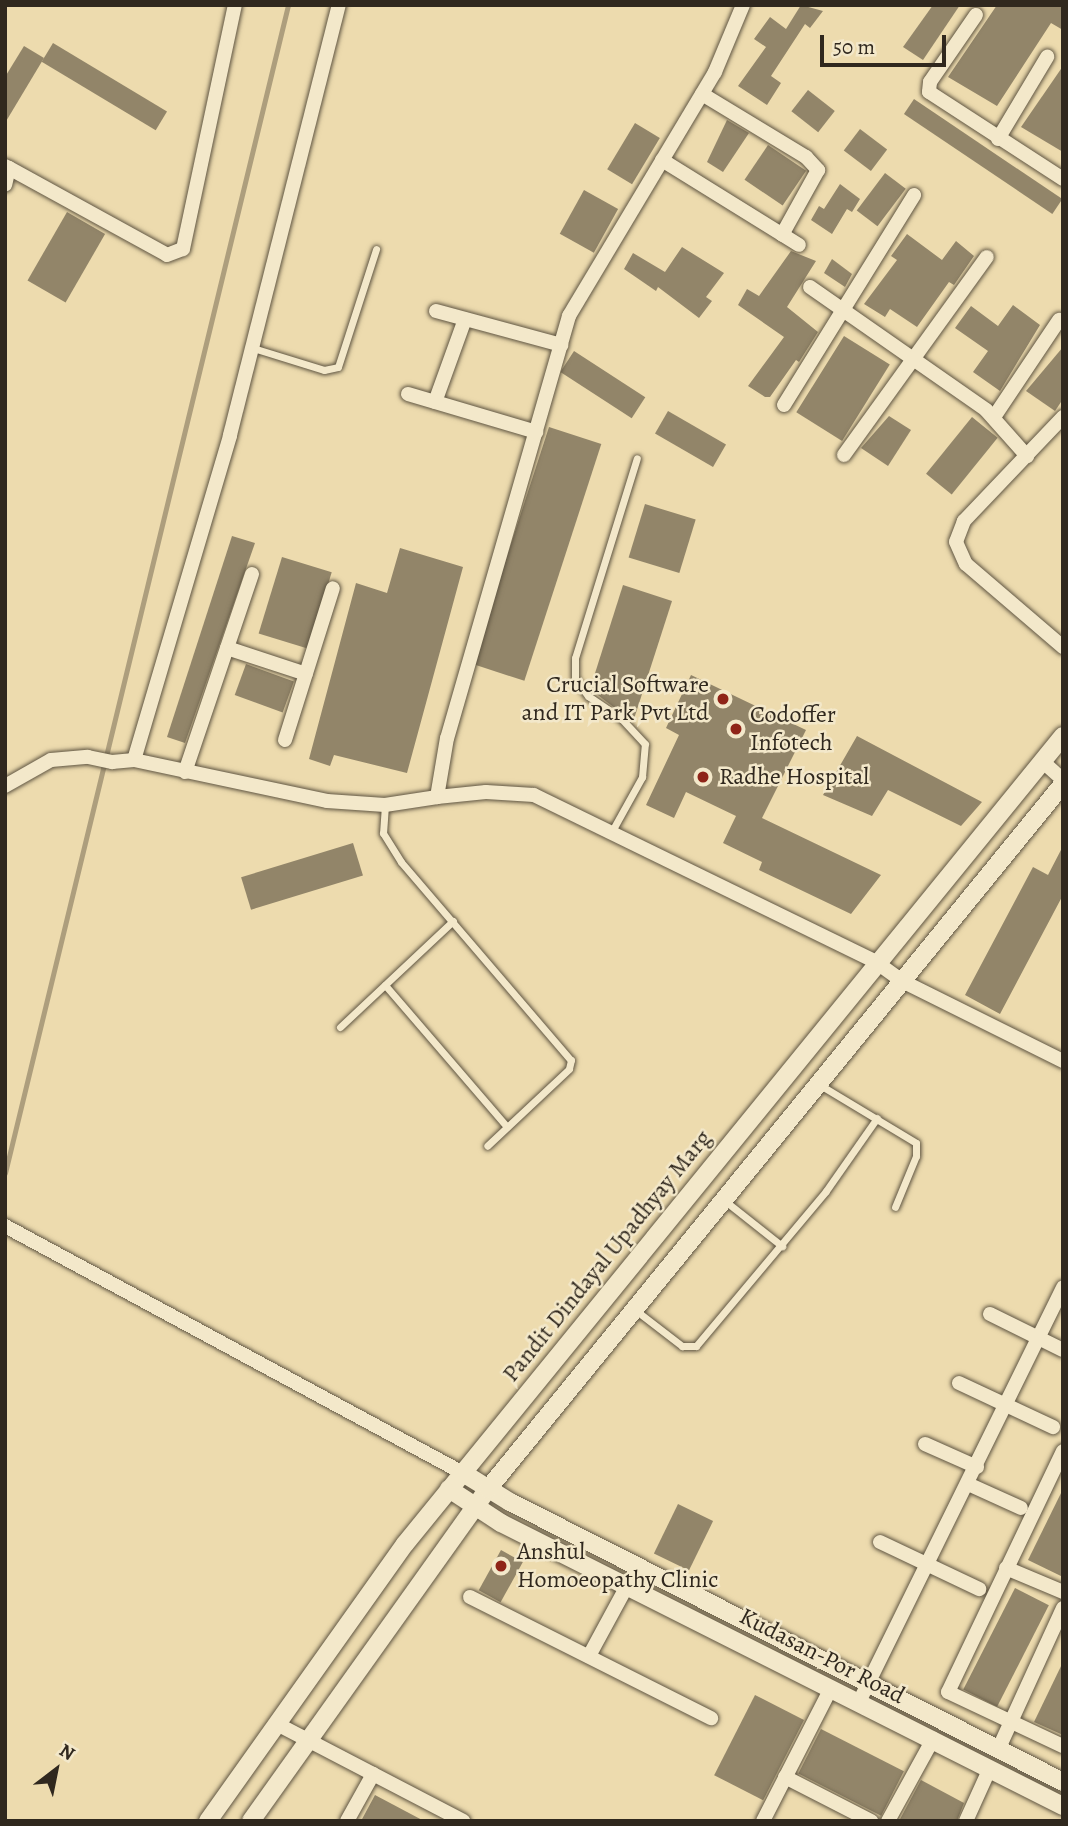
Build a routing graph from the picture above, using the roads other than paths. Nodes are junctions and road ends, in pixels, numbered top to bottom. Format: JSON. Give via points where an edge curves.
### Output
{"nodes":[{"id":1,"x":235,"y":5,"type":"edge"},
{"id":2,"x":339,"y":5,"type":"edge"},
{"id":3,"x":743,"y":5,"type":"edge"},
{"id":4,"x":976,"y":15,"type":"dead end"},
{"id":5,"x":1047,"y":57,"type":"dead end"},
{"id":6,"x":702,"y":94,"type":"junction"},
{"id":7,"x":998,"y":139,"type":"junction"},
{"id":8,"x":662,"y":160,"type":"junction"},
{"id":9,"x":7,"y":167,"type":"edge"},
{"id":10,"x":1063,"y":179,"type":"edge"},
{"id":11,"x":5,"y":184,"type":"edge"},
{"id":12,"x":914,"y":195,"type":"dead end"},
{"id":13,"x":782,"y":235,"type":"junction"},
{"id":14,"x":799,"y":245,"type":"dead end"},
{"id":15,"x":376,"y":249,"type":"dead end"},
{"id":16,"x":987,"y":257,"type":"dead end"},
{"id":17,"x":810,"y":287,"type":"dead end"},
{"id":18,"x":840,"y":308,"type":"junction"},
{"id":19,"x":436,"y":312,"type":"dead end"},
{"id":20,"x":465,"y":319,"type":"junction"},
{"id":21,"x":1059,"y":320,"type":"dead end"},
{"id":22,"x":561,"y":345,"type":"junction"},
{"id":23,"x":253,"y":348,"type":"junction"},
{"id":24,"x":916,"y":358,"type":"junction"},
{"id":25,"x":408,"y":394,"type":"dead end"},
{"id":26,"x":435,"y":402,"type":"junction"},
{"id":27,"x":784,"y":405,"type":"dead end"},
{"id":28,"x":994,"y":417,"type":"junction"},
{"id":29,"x":1063,"y":417,"type":"edge"},
{"id":30,"x":536,"y":432,"type":"junction"},
{"id":31,"x":844,"y":455,"type":"dead end"},
{"id":32,"x":1027,"y":456,"type":"junction"},
{"id":33,"x":637,"y":458,"type":"dead end"},
{"id":34,"x":252,"y":574,"type":"dead end"},
{"id":35,"x":333,"y":588,"type":"dead end"},
{"id":36,"x":1063,"y":647,"type":"edge"},
{"id":37,"x":227,"y":648,"type":"junction"},
{"id":38,"x":306,"y":674,"type":"junction"},
{"id":39,"x":1063,"y":736,"type":"edge"},
{"id":40,"x":285,"y":740,"type":"dead end"},
{"id":41,"x":134,"y":760,"type":"junction"},
{"id":42,"x":1042,"y":761,"type":"junction"},
{"id":43,"x":185,"y":772,"type":"junction"},
{"id":44,"x":1063,"y":782,"type":"edge"},
{"id":45,"x":5,"y":786,"type":"edge"},
{"id":46,"x":438,"y":797,"type":"junction"},
{"id":47,"x":385,"y":805,"type":"junction"},
{"id":48,"x":612,"y":831,"type":"junction"},
{"id":49,"x":453,"y":921,"type":"junction"},
{"id":50,"x":876,"y":962,"type":"junction"},
{"id":51,"x":904,"y":982,"type":"junction"},
{"id":52,"x":385,"y":985,"type":"junction"},
{"id":53,"x":340,"y":1027,"type":"dead end"},
{"id":54,"x":1063,"y":1061,"type":"edge"},
{"id":55,"x":820,"y":1084,"type":"junction"},
{"id":56,"x":877,"y":1118,"type":"junction"},
{"id":57,"x":507,"y":1127,"type":"junction"},
{"id":58,"x":487,"y":1146,"type":"dead end"},
{"id":59,"x":725,"y":1200,"type":"junction"},
{"id":60,"x":895,"y":1208,"type":"dead end"},
{"id":61,"x":5,"y":1226,"type":"edge"},
{"id":62,"x":782,"y":1246,"type":"junction"},
{"id":63,"x":1063,"y":1287,"type":"edge"},
{"id":64,"x":634,"y":1309,"type":"junction"},
{"id":65,"x":990,"y":1314,"type":"dead end"},
{"id":66,"x":1039,"y":1338,"type":"junction"},
{"id":67,"x":1063,"y":1350,"type":"edge"},
{"id":68,"x":959,"y":1383,"type":"dead end"},
{"id":69,"x":1007,"y":1406,"type":"junction"},
{"id":70,"x":1053,"y":1427,"type":"dead end"},
{"id":71,"x":925,"y":1444,"type":"dead end"},
{"id":72,"x":1063,"y":1451,"type":"edge"},
{"id":73,"x":976,"y":1467,"type":"junction"},
{"id":74,"x":463,"y":1474,"type":"junction"},
{"id":75,"x":968,"y":1484,"type":"junction"},
{"id":76,"x":449,"y":1489,"type":"junction"},
{"id":77,"x":488,"y":1489,"type":"junction"},
{"id":78,"x":1021,"y":1508,"type":"dead end"},
{"id":79,"x":475,"y":1509,"type":"junction"},
{"id":80,"x":880,"y":1542,"type":"dead end"},
{"id":81,"x":928,"y":1565,"type":"junction"},
{"id":82,"x":1006,"y":1568,"type":"junction"},
{"id":83,"x":627,"y":1586,"type":"junction"},
{"id":84,"x":979,"y":1589,"type":"dead end"},
{"id":85,"x":1063,"y":1592,"type":"edge"},
{"id":86,"x":470,"y":1597,"type":"dead end"},
{"id":87,"x":1063,"y":1608,"type":"edge"},
{"id":88,"x":589,"y":1656,"type":"junction"},
{"id":89,"x":869,"y":1685,"type":"junction"},
{"id":90,"x":831,"y":1688,"type":"junction"},
{"id":91,"x":859,"y":1702,"type":"junction"},
{"id":92,"x":711,"y":1718,"type":"dead end"},
{"id":93,"x":1010,"y":1722,"type":"junction"},
{"id":94,"x":277,"y":1724,"type":"junction"},
{"id":95,"x":933,"y":1739,"type":"junction"},
{"id":96,"x":308,"y":1740,"type":"junction"},
{"id":97,"x":1063,"y":1746,"type":"edge"},
{"id":98,"x":998,"y":1750,"type":"junction"},
{"id":99,"x":990,"y":1768,"type":"junction"},
{"id":100,"x":373,"y":1774,"type":"junction"},
{"id":101,"x":785,"y":1777,"type":"junction"},
{"id":102,"x":1063,"y":1782,"type":"edge"},
{"id":103,"x":1063,"y":1805,"type":"edge"},
{"id":104,"x":208,"y":1821,"type":"edge"},
{"id":105,"x":251,"y":1821,"type":"edge"},
{"id":106,"x":347,"y":1821,"type":"edge"},
{"id":107,"x":463,"y":1821,"type":"edge"},
{"id":108,"x":763,"y":1821,"type":"edge"},
{"id":109,"x":871,"y":1821,"type":"edge"},
{"id":110,"x":888,"y":1821,"type":"edge"},
{"id":111,"x":966,"y":1821,"type":"edge"}],
"edges":[{"from":1,"to":9,"type":"street","via":[[183,249],[167,255]]},
{"from":2,"to":23,"type":"street"},
{"from":3,"to":6,"type":"street"},
{"from":4,"to":7,"type":"street","via":[[930,82],[929,92]]},
{"from":5,"to":7,"type":"street"},
{"from":6,"to":8,"type":"street"},
{"from":6,"to":13,"type":"street","via":[[806,157],[818,170]]},
{"from":7,"to":10,"type":"street"},
{"from":8,"to":13,"type":"street"},
{"from":8,"to":22,"type":"street","via":[[569,316]]},
{"from":9,"to":11,"type":"street"},
{"from":12,"to":18,"type":"street"},
{"from":13,"to":14,"type":"street"},
{"from":15,"to":23,"type":"lane","via":[[338,367],[324,370]]},
{"from":16,"to":24,"type":"street"},
{"from":17,"to":18,"type":"street"},
{"from":18,"to":24,"type":"street"},
{"from":18,"to":27,"type":"street"},
{"from":19,"to":20,"type":"street"},
{"from":20,"to":22,"type":"street"},
{"from":20,"to":26,"type":"street"},
{"from":21,"to":28,"type":"street"},
{"from":22,"to":30,"type":"street"},
{"from":23,"to":41,"type":"street"},
{"from":24,"to":28,"type":"street"},
{"from":24,"to":31,"type":"street"},
{"from":25,"to":26,"type":"street"},
{"from":26,"to":30,"type":"street"},
{"from":28,"to":32,"type":"street"},
{"from":29,"to":32,"type":"street"},
{"from":30,"to":46,"type":"street","via":[[447,738]]},
{"from":32,"to":36,"type":"street","via":[[964,521],[956,542],[966,564]]},
{"from":33,"to":48,"type":"lane","via":[[575,658],[575,679],[588,696],[622,719],[645,744],[642,776]]},
{"from":34,"to":37,"type":"street"},
{"from":35,"to":38,"type":"street"},
{"from":37,"to":38,"type":"street"},
{"from":37,"to":43,"type":"street"},
{"from":38,"to":40,"type":"street"},
{"from":39,"to":42,"type":"street","name":"Pandit Dindayal Upadhyay Marg"},
{"from":41,"to":43,"type":"street"},
{"from":41,"to":45,"type":"street","via":[[51,760]]},
{"from":42,"to":44,"type":"street"},
{"from":42,"to":50,"type":"street","name":"Pandit Dindayal Upadhyay Marg"},
{"from":43,"to":47,"type":"street","via":[[327,801]]},
{"from":44,"to":51,"type":"street"},
{"from":46,"to":47,"type":"street"},
{"from":46,"to":48,"type":"street","via":[[486,792],[534,795]]},
{"from":47,"to":49,"type":"lane","via":[[383,833],[401,862]]},
{"from":48,"to":50,"type":"street"},
{"from":49,"to":52,"type":"lane"},
{"from":49,"to":57,"type":"lane","via":[[571,1060],[569,1069]]},
{"from":50,"to":51,"type":"street"},
{"from":50,"to":74,"type":"street","name":"Pandit Dindayal Upadhyay Marg"},
{"from":51,"to":54,"type":"street"},
{"from":51,"to":55,"type":"street"},
{"from":52,"to":53,"type":"lane"},
{"from":52,"to":57,"type":"lane"},
{"from":55,"to":56,"type":"lane"},
{"from":55,"to":59,"type":"street"},
{"from":56,"to":60,"type":"lane","via":[[909,1137],[918,1149]]},
{"from":56,"to":62,"type":"lane"},
{"from":57,"to":58,"type":"lane"},
{"from":59,"to":62,"type":"lane"},
{"from":59,"to":64,"type":"street"},
{"from":61,"to":74,"type":"street"},
{"from":62,"to":64,"type":"lane","via":[[696,1346],[682,1346]]},
{"from":63,"to":66,"type":"street"},
{"from":64,"to":77,"type":"street"},
{"from":65,"to":66,"type":"street"},
{"from":66,"to":67,"type":"street"},
{"from":66,"to":69,"type":"street"},
{"from":68,"to":69,"type":"street"},
{"from":69,"to":70,"type":"street"},
{"from":69,"to":73,"type":"street"},
{"from":71,"to":73,"type":"street"},
{"from":72,"to":82,"type":"street"},
{"from":73,"to":75,"type":"street"},
{"from":74,"to":76,"type":"street","name":"Pandit Dindayal Upadhyay Marg"},
{"from":74,"to":77,"type":"street","name":"Kudasan-Por Road"},
{"from":75,"to":78,"type":"street"},
{"from":75,"to":81,"type":"street"},
{"from":76,"to":79,"type":"street","name":"Kudasan-Por Road"},
{"from":76,"to":94,"type":"street","name":"Pandit Dindayal Upadhyay Marg"},
{"from":77,"to":79,"type":"street"},
{"from":77,"to":89,"type":"street","name":"Kudasan-Por Road"},
{"from":79,"to":83,"type":"street","name":"Kudasan-Por Road"},
{"from":79,"to":96,"type":"street"},
{"from":80,"to":81,"type":"street"},
{"from":81,"to":84,"type":"street"},
{"from":81,"to":89,"type":"street"},
{"from":82,"to":85,"type":"street"},
{"from":82,"to":93,"type":"street","via":[[948,1692]]},
{"from":83,"to":88,"type":"street"},
{"from":83,"to":90,"type":"street","name":"Kudasan-Por Road"},
{"from":86,"to":88,"type":"street"},
{"from":87,"to":93,"type":"street"},
{"from":88,"to":92,"type":"street"},
{"from":89,"to":91,"type":"street"},
{"from":89,"to":98,"type":"street","name":"Kudasan-Por Road"},
{"from":90,"to":91,"type":"street","name":"Kudasan-Por Road"},
{"from":90,"to":101,"type":"street"},
{"from":91,"to":95,"type":"street","name":"Kudasan-Por Road"},
{"from":93,"to":97,"type":"street"},
{"from":93,"to":98,"type":"street"},
{"from":94,"to":96,"type":"street"},
{"from":94,"to":104,"type":"street","name":"Pandit Dindayal Upadhyay Marg"},
{"from":95,"to":99,"type":"street","name":"Kudasan-Por Road"},
{"from":95,"to":110,"type":"street"},
{"from":96,"to":100,"type":"street"},
{"from":96,"to":105,"type":"street"},
{"from":98,"to":102,"type":"street","name":"Kudasan-Por Road"},
{"from":99,"to":103,"type":"street","name":"Kudasan-Por Road"},
{"from":99,"to":111,"type":"street"},
{"from":100,"to":106,"type":"street"},
{"from":100,"to":107,"type":"street"},
{"from":101,"to":108,"type":"street"},
{"from":101,"to":109,"type":"street"}]}
